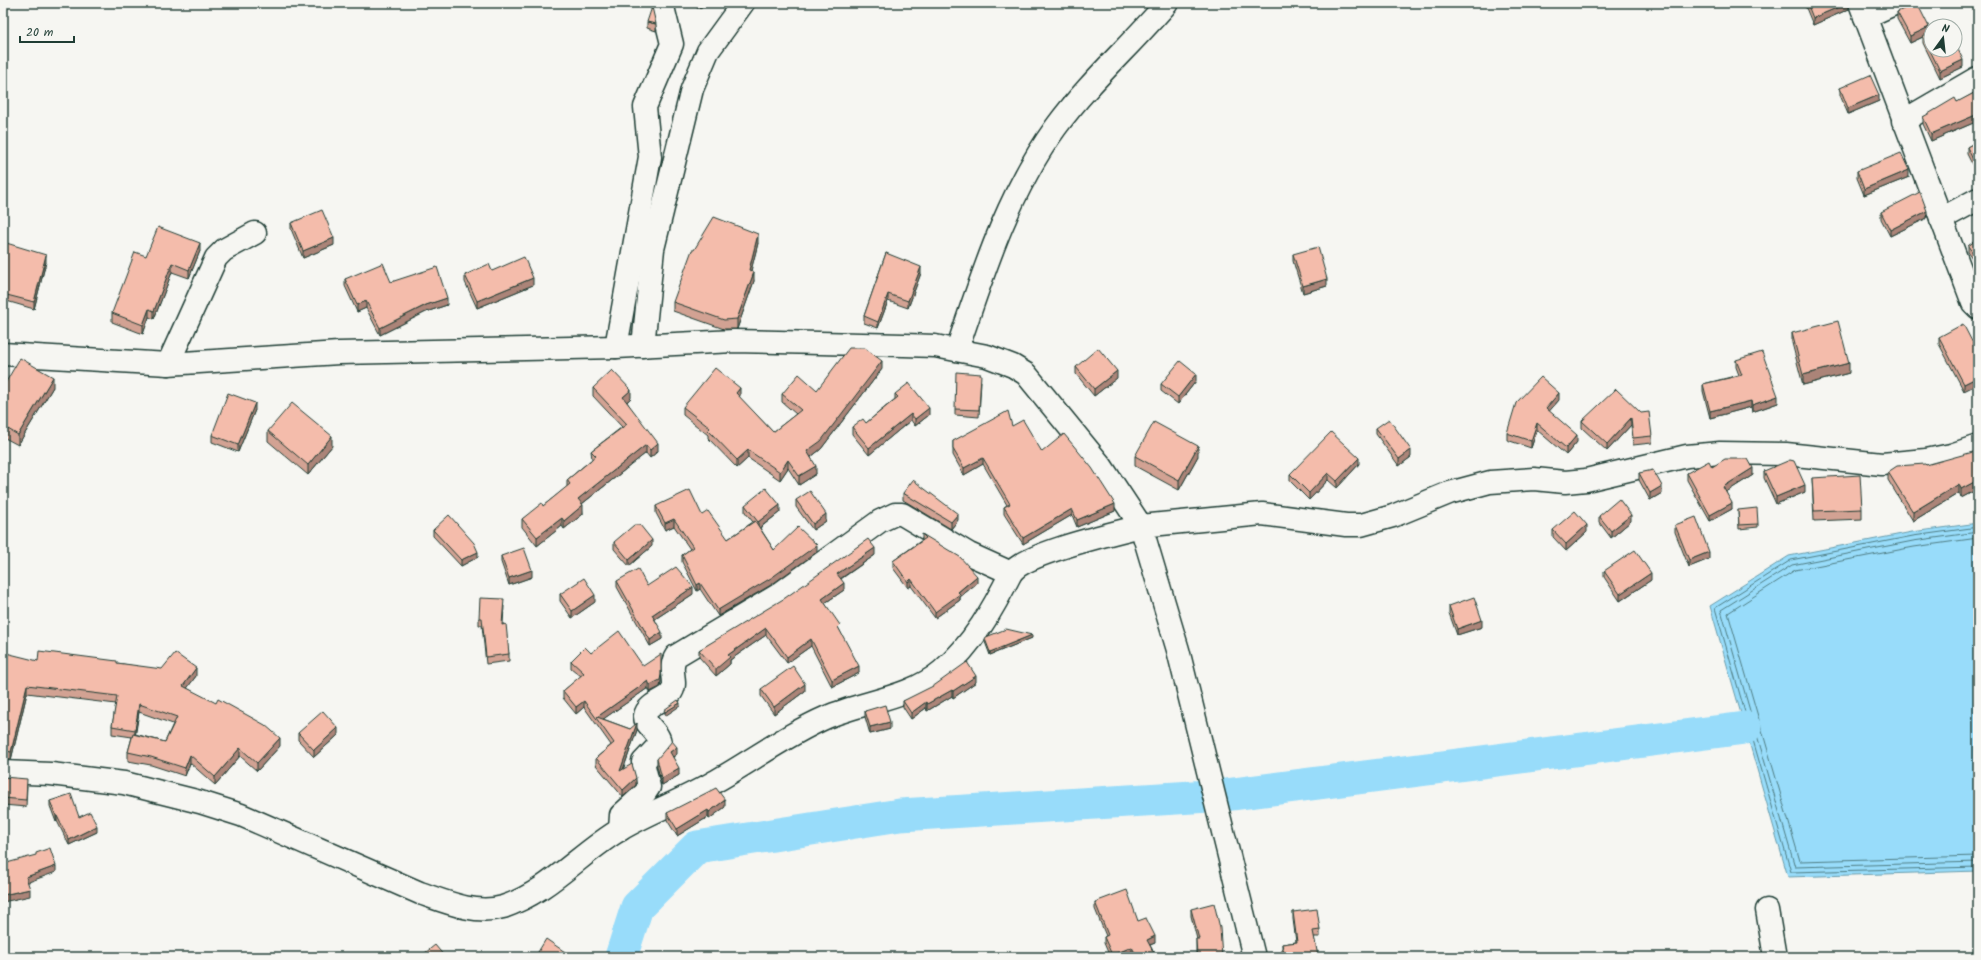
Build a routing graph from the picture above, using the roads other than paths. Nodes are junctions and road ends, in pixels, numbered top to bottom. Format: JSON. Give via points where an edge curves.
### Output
{"nodes":[{"id":1,"x":662,"y":3,"type":"edge"},
{"id":2,"x":742,"y":3,"type":"edge"},
{"id":3,"x":1167,"y":3,"type":"edge"},
{"id":4,"x":1896,"y":3,"type":"edge"},
{"id":5,"x":1863,"y":10,"type":"edge"},
{"id":6,"x":1977,"y":78,"type":"dead end"},
{"id":7,"x":1903,"y":121,"type":"junction"},
{"id":8,"x":1978,"y":199,"type":"edge"},
{"id":9,"x":1942,"y":219,"type":"junction"},
{"id":10,"x":255,"y":233,"type":"dead end"},
{"id":11,"x":1978,"y":308,"type":"edge"},
{"id":12,"x":643,"y":346,"type":"junction"},
{"id":13,"x":616,"y":347,"type":"junction"},
{"id":14,"x":957,"y":350,"type":"junction"},
{"id":15,"x":3,"y":354,"type":"edge"},
{"id":16,"x":168,"y":364,"type":"junction"},
{"id":17,"x":1978,"y":446,"type":"edge"},
{"id":18,"x":1141,"y":526,"type":"junction"},
{"id":19,"x":1011,"y":573,"type":"junction"},
{"id":20,"x":3,"y":772,"type":"edge"},
{"id":21,"x":620,"y":830,"type":"junction"},
{"id":22,"x":1767,"y":910,"type":"dead end"},
{"id":23,"x":1254,"y":957,"type":"edge"},
{"id":24,"x":1775,"y":957,"type":"edge"}],
"edges":[{"from":1,"to":13,"type":"street","via":[[672,44],[645,107],[650,157]]},
{"from":2,"to":12,"type":"street","via":[[708,51],[692,89],[653,249]]},
{"from":3,"to":14,"type":"street","via":[[1081,96],[1057,126],[1031,166],[989,255]]},
{"from":4,"to":5,"type":"street"},
{"from":5,"to":7,"type":"street"},
{"from":6,"to":7,"type":"street"},
{"from":7,"to":9,"type":"street"},
{"from":8,"to":9,"type":"street"},
{"from":9,"to":11,"type":"street","via":[[1973,302]]},
{"from":10,"to":16,"type":"street","via":[[224,250],[216,258]]},
{"from":12,"to":13,"type":"street"},
{"from":12,"to":14,"type":"street","via":[[734,342],[904,345]]},
{"from":13,"to":16,"type":"street","via":[[339,353]]},
{"from":14,"to":18,"type":"street","via":[[993,358],[1026,374],[1102,467]]},
{"from":15,"to":16,"type":"street"},
{"from":17,"to":18,"type":"street","via":[[1926,460],[1882,464],[1786,454],[1720,453],[1687,456],[1586,480],[1565,482],[1534,479],[1490,482],[1449,493],[1393,516],[1361,525],[1262,514]]},
{"from":18,"to":19,"type":"street","via":[[1031,559],[1018,565]]},
{"from":18,"to":23,"type":"street","via":[[1178,650]]},
{"from":19,"to":21,"type":"street","via":[[976,635],[941,672],[906,691],[827,717],[769,747],[715,782]]},
{"from":19,"to":21,"type":"street","via":[[969,554],[902,514],[895,514],[880,521],[778,594],[676,656],[671,669],[675,682],[670,694],[651,707],[645,715],[659,737],[660,744],[643,762],[649,787],[621,815]]},
{"from":20,"to":21,"type":"street","via":[[51,774],[124,783],[200,802],[241,815],[420,893],[445,902],[491,910],[526,899]]},
{"from":22,"to":24,"type":"street"}]}
